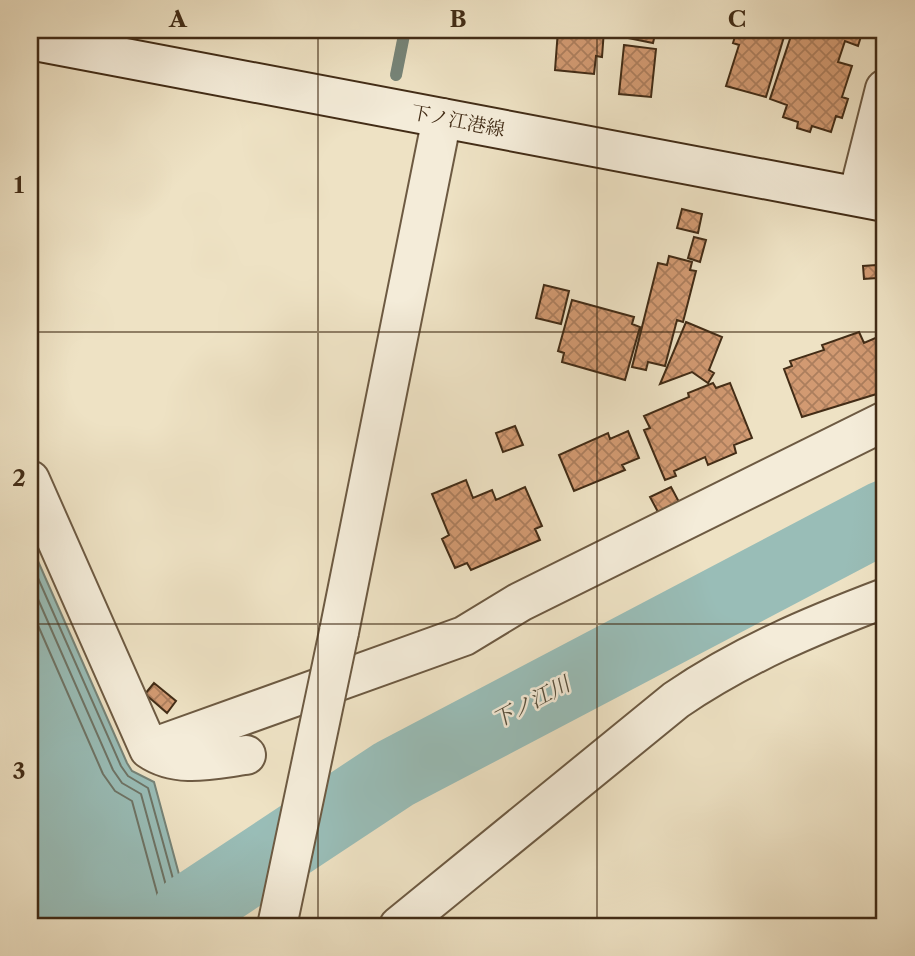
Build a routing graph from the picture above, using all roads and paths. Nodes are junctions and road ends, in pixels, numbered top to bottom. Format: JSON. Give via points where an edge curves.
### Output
{"nodes":[{"id":1,"x":30,"y":40,"type":"edge"},
{"id":2,"x":885,"y":89,"type":"edge"},
{"id":3,"x":442,"y":118,"type":"junction"},
{"id":4,"x":872,"y":199,"type":"edge"},
{"id":5,"x":885,"y":421,"type":"edge"},
{"id":6,"x":30,"y":480,"type":"edge"},
{"id":7,"x":885,"y":598,"type":"edge"},
{"id":8,"x":149,"y":749,"type":"junction"},
{"id":9,"x":246,"y":755,"type":"dead end"},
{"id":10,"x":277,"y":926,"type":"edge"},
{"id":11,"x":399,"y":926,"type":"edge"}],
"edges":[{"from":1,"to":3,"type":"street","name":"下ノ江港線"},
{"from":2,"to":4,"type":"street"},
{"from":3,"to":4,"type":"street","name":"下ノ江港線"},
{"from":3,"to":10,"type":"street","bridge":true},
{"from":5,"to":8,"type":"street","via":[[520,601],[464,636]]},
{"from":6,"to":8,"type":"street"},
{"from":7,"to":11,"type":"street","via":[[816,624],[717,671]]},
{"from":8,"to":9,"type":"street","via":[[159,756],[195,762]]}]}
